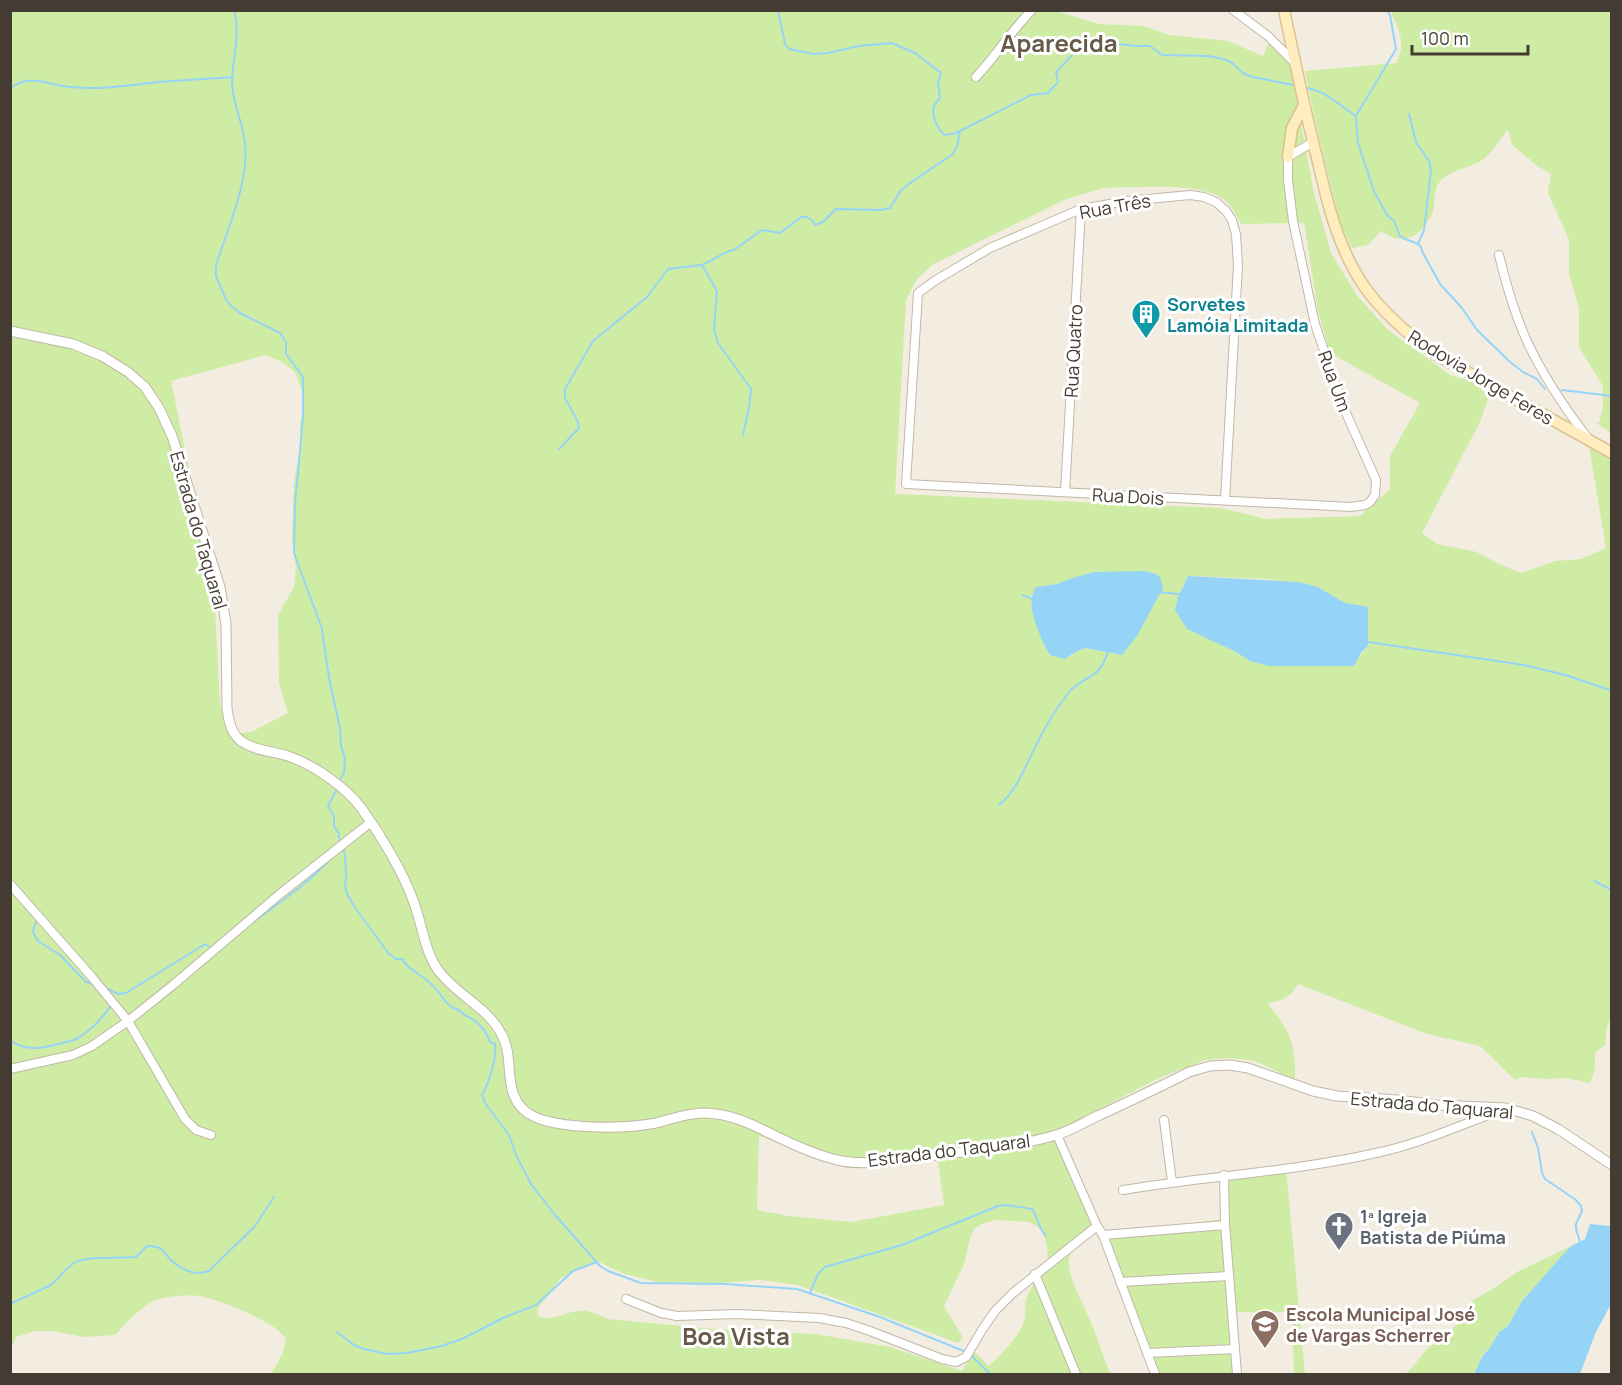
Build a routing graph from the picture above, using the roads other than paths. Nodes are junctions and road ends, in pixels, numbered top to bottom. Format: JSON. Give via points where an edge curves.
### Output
{"nodes":[{"id":1,"x":1032,"y":10,"type":"edge"},
{"id":2,"x":1233,"y":10,"type":"edge"},
{"id":3,"x":1284,"y":10,"type":"edge"},
{"id":4,"x":1295,"y":63,"type":"junction"},
{"id":5,"x":976,"y":77,"type":"dead end"},
{"id":6,"x":1304,"y":105,"type":"junction"},
{"id":7,"x":1313,"y":142,"type":"junction"},
{"id":8,"x":1288,"y":158,"type":"junction"},
{"id":9,"x":1081,"y":209,"type":"junction"},
{"id":10,"x":1499,"y":255,"type":"dead end"},
{"id":11,"x":10,"y":331,"type":"edge"},
{"id":12,"x":1590,"y":441,"type":"junction"},
{"id":13,"x":1611,"y":453,"type":"edge"},
{"id":14,"x":906,"y":484,"type":"joint"},
{"id":15,"x":1065,"y":492,"type":"junction"},
{"id":16,"x":1225,"y":501,"type":"junction"},
{"id":17,"x":1351,"y":507,"type":"joint"},
{"id":18,"x":371,"y":822,"type":"junction"},
{"id":19,"x":10,"y":884,"type":"edge"},
{"id":20,"x":128,"y":1021,"type":"junction"},
{"id":21,"x":10,"y":1069,"type":"edge"},
{"id":22,"x":1506,"y":1108,"type":"junction"},
{"id":23,"x":1164,"y":1120,"type":"dead end"},
{"id":24,"x":211,"y":1135,"type":"dead end"},
{"id":25,"x":1057,"y":1135,"type":"junction"},
{"id":26,"x":1611,"y":1165,"type":"edge"},
{"id":27,"x":1224,"y":1175,"type":"junction"},
{"id":28,"x":1172,"y":1182,"type":"junction"},
{"id":29,"x":1123,"y":1190,"type":"dead end"},
{"id":30,"x":1225,"y":1225,"type":"junction"},
{"id":31,"x":1097,"y":1226,"type":"junction"},
{"id":32,"x":1103,"y":1235,"type":"junction"},
{"id":33,"x":1035,"y":1274,"type":"junction"},
{"id":34,"x":1229,"y":1276,"type":"junction"},
{"id":35,"x":1120,"y":1282,"type":"junction"},
{"id":36,"x":626,"y":1299,"type":"dead end"},
{"id":37,"x":1235,"y":1349,"type":"junction"},
{"id":38,"x":1147,"y":1353,"type":"junction"},
{"id":39,"x":1076,"y":1374,"type":"edge"},
{"id":40,"x":1155,"y":1374,"type":"edge"},
{"id":41,"x":1237,"y":1374,"type":"edge"}],
"edges":[{"from":1,"to":5,"type":"street"},
{"from":2,"to":4,"type":"street","via":[[1269,36]]},
{"from":3,"to":4,"type":"main road","name":"Rodovia Jorge Feres"},
{"from":4,"to":6,"type":"main road","name":"Rodovia Jorge Feres"},
{"from":6,"to":7,"type":"main road","name":"Rodovia Jorge Feres"},
{"from":6,"to":8,"type":"main road","via":[[1292,128]]},
{"from":7,"to":8,"type":"street"},
{"from":7,"to":12,"type":"main road","name":"Rodovia Jorge Feres","via":[[1343,248],[1366,289],[1387,314],[1435,354]]},
{"from":8,"to":17,"type":"street","name":"Rua Um","via":[[1293,221],[1315,324],[1342,404],[1376,480],[1375,495],[1370,501]]},
{"from":9,"to":14,"type":"street","name":"Rua Três","via":[[990,248],[918,293]]},
{"from":9,"to":15,"type":"street","name":"Rua Quatro"},
{"from":9,"to":16,"type":"street","name":"Rua Três","via":[[1190,195],[1216,202],[1232,220],[1238,265]]},
{"from":10,"to":12,"type":"street","via":[[1527,340],[1550,384]]},
{"from":11,"to":18,"type":"street","name":"Estrada do Taquaral","via":[[74,344],[102,356],[145,387],[172,436],[220,586],[226,624],[227,709],[232,732],[250,746],[288,756],[328,778],[360,806]]},
{"from":12,"to":13,"type":"main road","name":"Rodovia Jorge Feres"},
{"from":14,"to":15,"type":"street","name":"Rua Dois"},
{"from":15,"to":16,"type":"street","name":"Rua Dois"},
{"from":16,"to":17,"type":"street","name":"Rua Dois"},
{"from":18,"to":20,"type":"street"},
{"from":18,"to":25,"type":"street","name":"Estrada do Taquaral","via":[[413,900],[437,968],[498,1027],[505,1040],[515,1097],[524,1110],[539,1120],[632,1127],[682,1115],[723,1115],[846,1162],[981,1149]]},
{"from":19,"to":20,"type":"street"},
{"from":20,"to":21,"type":"street","via":[[72,1055]]},
{"from":20,"to":24,"type":"street","via":[[185,1119],[196,1130]]},
{"from":22,"to":25,"type":"street","name":"Estrada do Taquaral","via":[[1337,1096],[1248,1068],[1210,1066],[1189,1072]]},
{"from":22,"to":26,"type":"street","name":"Estrada do Taquaral","via":[[1558,1129]]},
{"from":22,"to":27,"type":"street","via":[[1376,1153]]},
{"from":23,"to":28,"type":"street"},
{"from":25,"to":31,"type":"street"},
{"from":27,"to":28,"type":"street"},
{"from":27,"to":30,"type":"street"},
{"from":28,"to":29,"type":"street"},
{"from":30,"to":32,"type":"street"},
{"from":30,"to":34,"type":"street"},
{"from":31,"to":32,"type":"street"},
{"from":31,"to":33,"type":"street"},
{"from":32,"to":35,"type":"street"},
{"from":33,"to":36,"type":"street","via":[[995,1311],[966,1357],[956,1362],[846,1323],[758,1314],[677,1316]]},
{"from":33,"to":39,"type":"street"},
{"from":34,"to":35,"type":"street"},
{"from":34,"to":37,"type":"street"},
{"from":35,"to":38,"type":"street"},
{"from":37,"to":38,"type":"street"},
{"from":37,"to":41,"type":"street"},
{"from":38,"to":40,"type":"street"}]}
